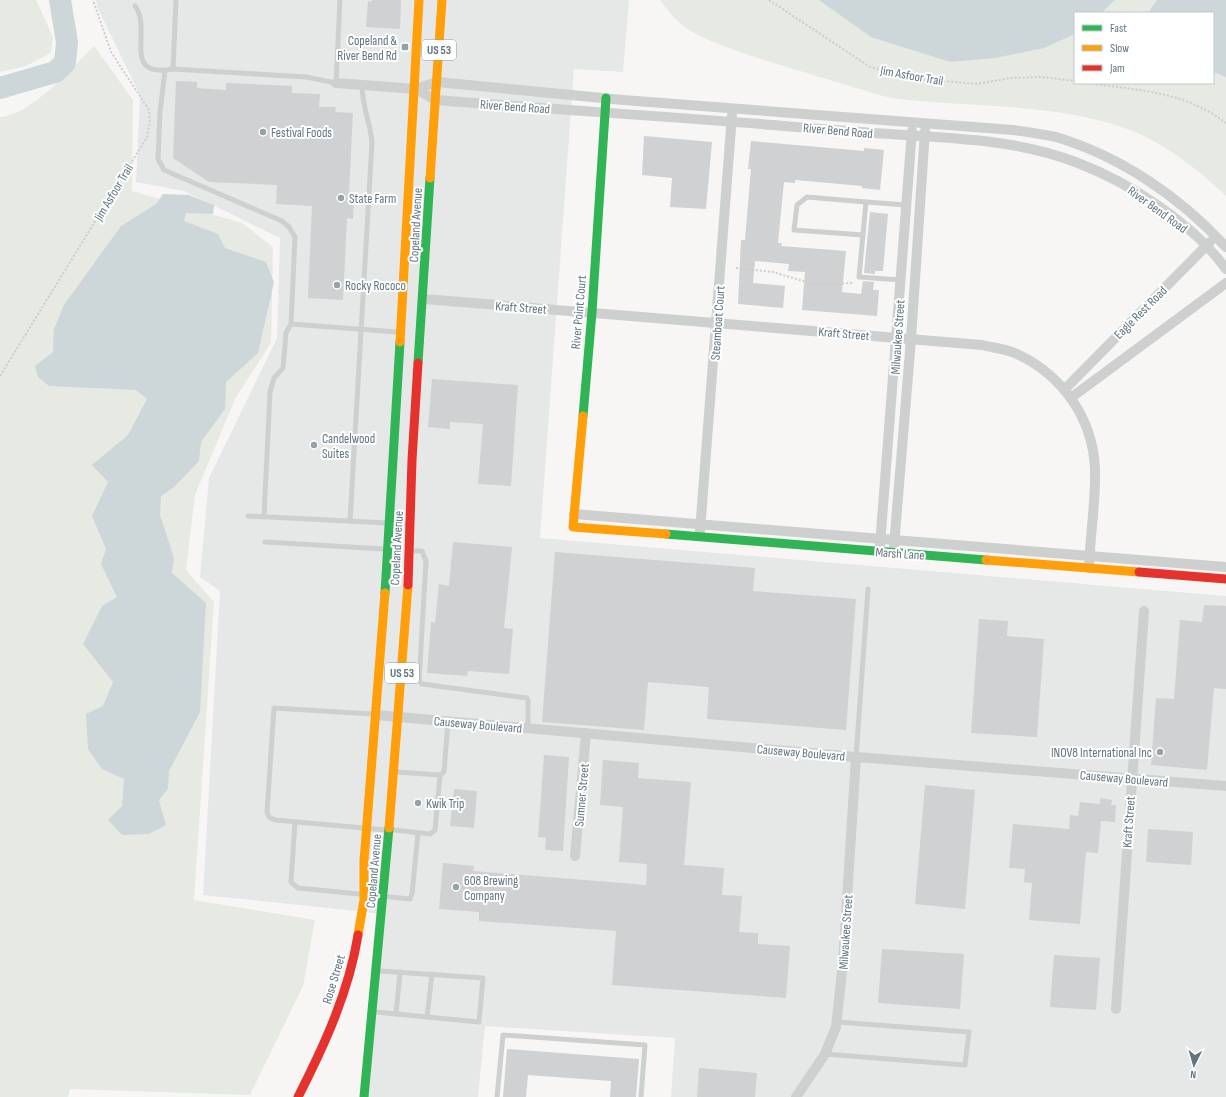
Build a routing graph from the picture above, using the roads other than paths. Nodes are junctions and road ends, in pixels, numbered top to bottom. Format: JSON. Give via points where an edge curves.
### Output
{"nodes":[{"id":1,"x":176,"y":0,"type":"edge"},
{"id":2,"x":340,"y":0,"type":"edge"},
{"id":3,"x":419,"y":0,"type":"edge"},
{"id":4,"x":442,"y":0,"type":"edge"},
{"id":5,"x":135,"y":6,"type":"dead end"},
{"id":6,"x":173,"y":69,"type":"junction"},
{"id":7,"x":165,"y":71,"type":"junction"},
{"id":8,"x":437,"y":82,"type":"junction"},
{"id":9,"x":336,"y":83,"type":"junction"},
{"id":10,"x":362,"y":85,"type":"junction"},
{"id":11,"x":416,"y":90,"type":"junction"},
{"id":12,"x":606,"y":98,"type":"junction"},
{"id":13,"x":435,"y":100,"type":"junction"},
{"id":14,"x":733,"y":109,"type":"junction"},
{"id":15,"x":605,"y":112,"type":"junction"},
{"id":16,"x":732,"y":121,"type":"junction"},
{"id":17,"x":913,"y":123,"type":"junction"},
{"id":18,"x":925,"y":124,"type":"junction"},
{"id":19,"x":912,"y":136,"type":"junction"},
{"id":20,"x":924,"y":137,"type":"junction"},
{"id":21,"x":866,"y":202,"type":"junction"},
{"id":22,"x":907,"y":205,"type":"junction"},
{"id":23,"x":863,"y":236,"type":"junction"},
{"id":24,"x":1216,"y":236,"type":"junction"},
{"id":25,"x":1207,"y":246,"type":"junction"},
{"id":26,"x":1226,"y":247,"type":"edge"},
{"id":27,"x":1226,"y":268,"type":"edge"},
{"id":28,"x":901,"y":280,"type":"junction"},
{"id":29,"x":1226,"y":283,"type":"edge"},
{"id":30,"x":424,"y":299,"type":"junction"},
{"id":31,"x":592,"y":312,"type":"junction"},
{"id":32,"x":717,"y":323,"type":"junction"},
{"id":33,"x":291,"y":324,"type":"junction"},
{"id":34,"x":361,"y":328,"type":"junction"},
{"id":35,"x":400,"y":332,"type":"junction"},
{"id":36,"x":897,"y":338,"type":"junction"},
{"id":37,"x":911,"y":338,"type":"junction"},
{"id":38,"x":1064,"y":388,"type":"junction"},
{"id":39,"x":1072,"y":397,"type":"junction"},
{"id":40,"x":415,"y":416,"type":"junction"},
{"id":41,"x":574,"y":514,"type":"junction"},
{"id":42,"x":248,"y":516,"type":"dead end"},
{"id":43,"x":264,"y":517,"type":"junction"},
{"id":44,"x":350,"y":521,"type":"junction"},
{"id":45,"x":390,"y":523,"type":"junction"},
{"id":46,"x":411,"y":524,"type":"junction"},
{"id":47,"x":700,"y":525,"type":"junction"},
{"id":48,"x":573,"y":527,"type":"joint"},
{"id":49,"x":699,"y":537,"type":"junction"},
{"id":50,"x":881,"y":539,"type":"junction"},
{"id":51,"x":894,"y":540,"type":"junction"},
{"id":52,"x":265,"y":542,"type":"dead end"},
{"id":53,"x":392,"y":549,"type":"junction"},
{"id":54,"x":406,"y":550,"type":"junction"},
{"id":55,"x":880,"y":551,"type":"junction"},
{"id":56,"x":894,"y":552,"type":"junction"},
{"id":57,"x":1089,"y":556,"type":"junction"},
{"id":58,"x":1226,"y":567,"type":"edge"},
{"id":59,"x":1089,"y":568,"type":"junction"},
{"id":60,"x":1226,"y":579,"type":"edge"},
{"id":61,"x":868,"y":589,"type":"dead end"},
{"id":62,"x":1144,"y":611,"type":"dead end"},
{"id":63,"x":376,"y":715,"type":"junction"},
{"id":64,"x":399,"y":717,"type":"junction"},
{"id":65,"x":448,"y":721,"type":"junction"},
{"id":66,"x":528,"y":728,"type":"junction"},
{"id":67,"x":586,"y":733,"type":"junction"},
{"id":68,"x":856,"y":757,"type":"junction"},
{"id":69,"x":394,"y":771,"type":"junction"},
{"id":70,"x":440,"y":775,"type":"junction"},
{"id":71,"x":1131,"y":778,"type":"junction"},
{"id":72,"x":1226,"y":786,"type":"edge"},
{"id":73,"x":295,"y":822,"type":"junction"},
{"id":74,"x":368,"y":828,"type":"junction"},
{"id":75,"x":389,"y":830,"type":"junction"},
{"id":76,"x":418,"y":833,"type":"junction"},
{"id":77,"x":575,"y":856,"type":"dead end"},
{"id":78,"x":364,"y":861,"type":"joint"},
{"id":79,"x":364,"y":894,"type":"junction"},
{"id":80,"x":384,"y":896,"type":"junction"},
{"id":81,"x":377,"y":970,"type":"junction"},
{"id":82,"x":400,"y":972,"type":"junction"},
{"id":83,"x":432,"y":974,"type":"junction"},
{"id":84,"x":1116,"y":1009,"type":"dead end"},
{"id":85,"x":373,"y":1011,"type":"junction"},
{"id":86,"x":396,"y":1014,"type":"junction"},
{"id":87,"x":428,"y":1017,"type":"junction"},
{"id":88,"x":837,"y":1022,"type":"junction"},
{"id":89,"x":825,"y":1054,"type":"junction"},
{"id":90,"x":298,"y":1097,"type":"edge"},
{"id":91,"x":364,"y":1097,"type":"edge"},
{"id":92,"x":496,"y":1097,"type":"edge"},
{"id":93,"x":641,"y":1097,"type":"edge"},
{"id":94,"x":796,"y":1097,"type":"edge"}],
"edges":[{"from":1,"to":6,"type":"lane"},
{"from":2,"to":9,"type":"lane"},
{"from":3,"to":11,"type":"main road","name":"Copeland Avenue","number":"US 53"},
{"from":4,"to":8,"type":"main road","name":"Copeland Avenue","number":"US 53"},
{"from":5,"to":7,"type":"lane","via":[[141,18],[142,60],[148,68]]},
{"from":6,"to":7,"type":"lane"},
{"from":6,"to":9,"type":"lane","via":[[306,77]]},
{"from":7,"to":33,"type":"lane","via":[[158,159],[164,170],[282,221],[289,227],[295,237]]},
{"from":8,"to":11,"type":"street","name":"River Bend Road"},
{"from":8,"to":12,"type":"street","name":"River Bend Road"},
{"from":8,"to":13,"type":"main road","name":"Copeland Avenue","number":"US 53"},
{"from":9,"to":10,"type":"street","name":"River Bend Road"},
{"from":10,"to":11,"type":"street","name":"River Bend Road"},
{"from":10,"to":34,"type":"lane","via":[[364,110],[369,121],[372,142]]},
{"from":11,"to":13,"type":"street","name":"River Bend Road"},
{"from":11,"to":35,"type":"main road","name":"Copeland Avenue","number":"US 53"},
{"from":12,"to":14,"type":"street","name":"River Bend Road"},
{"from":12,"to":15,"type":"main road","name":"River Point Court"},
{"from":13,"to":15,"type":"street","name":"River Bend Road"},
{"from":13,"to":30,"type":"main road","name":"Copeland Avenue","number":"US 53"},
{"from":14,"to":16,"type":"street","name":"Steamboat Court"},
{"from":14,"to":17,"type":"street","name":"River Bend Road"},
{"from":15,"to":16,"type":"street","name":"River Bend Road"},
{"from":15,"to":31,"type":"main road","name":"River Point Court"},
{"from":16,"to":19,"type":"street","name":"River Bend Road"},
{"from":16,"to":32,"type":"street","name":"Steamboat Court"},
{"from":17,"to":18,"type":"street","name":"River Bend Road"},
{"from":17,"to":19,"type":"street","name":"Milwaukee Street"},
{"from":18,"to":20,"type":"street","name":"Milwaukee Street"},
{"from":18,"to":24,"type":"street","name":"River Bend Road","via":[[1013,130],[1054,137],[1091,150],[1160,188]]},
{"from":19,"to":20,"type":"street","name":"River Bend Road"},
{"from":19,"to":22,"type":"street","name":"Milwaukee Street"},
{"from":20,"to":25,"type":"street","name":"River Bend Road","via":[[1014,146],[1078,163],[1128,186],[1156,204]]},
{"from":20,"to":37,"type":"street","name":"Milwaukee Street"},
{"from":21,"to":22,"type":"lane"},
{"from":21,"to":23,"type":"lane"},
{"from":21,"to":23,"type":"lane","via":[[806,197],[797,205],[794,230]]},
{"from":22,"to":28,"type":"street","name":"Milwaukee Street"},
{"from":23,"to":28,"type":"lane","via":[[859,277]]},
{"from":24,"to":25,"type":"street","name":"Eagle Rest Road"},
{"from":24,"to":26,"type":"street","name":"River Bend Road"},
{"from":25,"to":27,"type":"street","name":"River Bend Road"},
{"from":25,"to":38,"type":"street","name":"Eagle Rest Road"},
{"from":28,"to":36,"type":"street","name":"Milwaukee Street"},
{"from":29,"to":39,"type":"street","name":"Eagle Rest Road"},
{"from":30,"to":31,"type":"street","name":"Kraft Street"},
{"from":30,"to":40,"type":"main road","name":"Copeland Avenue","number":"US 53"},
{"from":31,"to":32,"type":"street","name":"Kraft Street"},
{"from":31,"to":41,"type":"main road","name":"River Point Court"},
{"from":32,"to":36,"type":"street","name":"Kraft Street"},
{"from":32,"to":47,"type":"street","name":"Steamboat Court"},
{"from":33,"to":34,"type":"lane"},
{"from":33,"to":43,"type":"lane","via":[[286,333],[283,368],[274,378],[270,392]]},
{"from":34,"to":35,"type":"lane"},
{"from":34,"to":44,"type":"lane"},
{"from":35,"to":40,"type":"main road","via":[[410,341],[410,401]]},
{"from":35,"to":45,"type":"main road","name":"Copeland Avenue","number":"US 53"},
{"from":36,"to":37,"type":"street","name":"Kraft Street"},
{"from":36,"to":50,"type":"street","name":"Milwaukee Street"},
{"from":37,"to":38,"type":"street","name":"Kraft Street","via":[[982,345],[1016,354],[1040,367]]},
{"from":37,"to":51,"type":"street","name":"Milwaukee Street"},
{"from":38,"to":39,"type":"street","name":"Kraft Street"},
{"from":39,"to":57,"type":"street","name":"Kraft Street","via":[[1092,446],[1095,467]]},
{"from":40,"to":46,"type":"main road","name":"Copeland Avenue","number":"US 53"},
{"from":41,"to":47,"type":"street","name":"Marsh Lane"},
{"from":41,"to":48,"type":"main road","name":"River Point Court"},
{"from":42,"to":43,"type":"lane"},
{"from":43,"to":44,"type":"lane"},
{"from":44,"to":45,"type":"lane"},
{"from":45,"to":46,"type":"lane"},
{"from":45,"to":53,"type":"main road","name":"Copeland Avenue","number":"US 53"},
{"from":46,"to":54,"type":"main road","name":"Copeland Avenue","number":"US 53"},
{"from":47,"to":49,"type":"street","name":"Steamboat Court"},
{"from":47,"to":50,"type":"street","name":"Marsh Lane"},
{"from":48,"to":49,"type":"main road","name":"Marsh Lane"},
{"from":49,"to":55,"type":"main road","name":"Marsh Lane"},
{"from":50,"to":51,"type":"street","name":"Marsh Lane"},
{"from":50,"to":55,"type":"street","name":"Milwaukee Street"},
{"from":51,"to":56,"type":"street","name":"Milwaukee Street"},
{"from":51,"to":57,"type":"street","name":"Marsh Lane"},
{"from":52,"to":53,"type":"lane"},
{"from":53,"to":63,"type":"main road","name":"Copeland Avenue","number":"US 53"},
{"from":54,"to":64,"type":"main road","name":"Copeland Avenue","number":"US 53"},
{"from":54,"to":66,"type":"lane","via":[[422,551],[426,561],[419,681],[422,684],[527,698]]},
{"from":55,"to":56,"type":"main road","name":"Marsh Lane"},
{"from":56,"to":59,"type":"main road","name":"Marsh Lane"},
{"from":57,"to":58,"type":"street","name":"Marsh Lane"},
{"from":57,"to":59,"type":"street","name":"Kraft Street"},
{"from":59,"to":60,"type":"main road","name":"Marsh Lane"},
{"from":61,"to":68,"type":"lane"},
{"from":62,"to":71,"type":"street","name":"Kraft Street"},
{"from":63,"to":64,"type":"street","name":"Causeway Boulevard"},
{"from":63,"to":73,"type":"lane","via":[[274,708],[267,812],[269,817],[275,820]]},
{"from":63,"to":74,"type":"main road","name":"Copeland Avenue","number":"US 53"},
{"from":64,"to":65,"type":"street","name":"Causeway Boulevard"},
{"from":64,"to":69,"type":"main road","name":"Copeland Avenue","number":"US 53"},
{"from":65,"to":66,"type":"street","name":"Causeway Boulevard"},
{"from":65,"to":70,"type":"lane","via":[[446,766]]},
{"from":66,"to":67,"type":"street","name":"Causeway Boulevard"},
{"from":67,"to":68,"type":"street","name":"Causeway Boulevard"},
{"from":67,"to":77,"type":"street","name":"Sumner Street"},
{"from":68,"to":71,"type":"street","name":"Causeway Boulevard"},
{"from":68,"to":88,"type":"street","name":"Milwaukee Street"},
{"from":69,"to":70,"type":"lane"},
{"from":69,"to":75,"type":"main road","name":"Copeland Avenue","number":"US 53"},
{"from":70,"to":76,"type":"lane","via":[[435,830],[430,834]]},
{"from":71,"to":72,"type":"street","name":"Causeway Boulevard"},
{"from":71,"to":84,"type":"street","name":"Kraft Street"},
{"from":73,"to":74,"type":"lane"},
{"from":73,"to":79,"type":"lane","via":[[291,882],[293,886]]},
{"from":74,"to":75,"type":"lane"},
{"from":74,"to":78,"type":"main road","name":"Copeland Avenue","number":"US 53"},
{"from":75,"to":76,"type":"lane"},
{"from":75,"to":80,"type":"main road","name":"Copeland Avenue","number":"US 53"},
{"from":76,"to":80,"type":"lane","via":[[410,899]]},
{"from":78,"to":79,"type":"main road","name":"Rose Street","number":"US 53"},
{"from":79,"to":80,"type":"lane"},
{"from":79,"to":90,"type":"main road","name":"Rose Street","number":"US 53","via":[[363,912],[341,1003],[321,1053]]},
{"from":80,"to":81,"type":"main road","name":"Copeland Avenue","number":"US 53"},
{"from":81,"to":82,"type":"lane"},
{"from":81,"to":85,"type":"main road","name":"Copeland Avenue","number":"US 53"},
{"from":82,"to":83,"type":"lane"},
{"from":82,"to":86,"type":"lane"},
{"from":83,"to":87,"type":"lane"},
{"from":83,"to":87,"type":"lane","via":[[483,978],[479,1022]]},
{"from":85,"to":86,"type":"lane"},
{"from":85,"to":91,"type":"main road","name":"Copeland Avenue","number":"US 53"},
{"from":86,"to":87,"type":"lane"},
{"from":88,"to":89,"type":"street","name":"Milwaukee Street"},
{"from":88,"to":89,"type":"lane","via":[[969,1032],[965,1065]]},
{"from":89,"to":94,"type":"street","name":"Milwaukee Street"},
{"from":92,"to":93,"type":"lane","via":[[503,1035],[645,1046]]}]}
